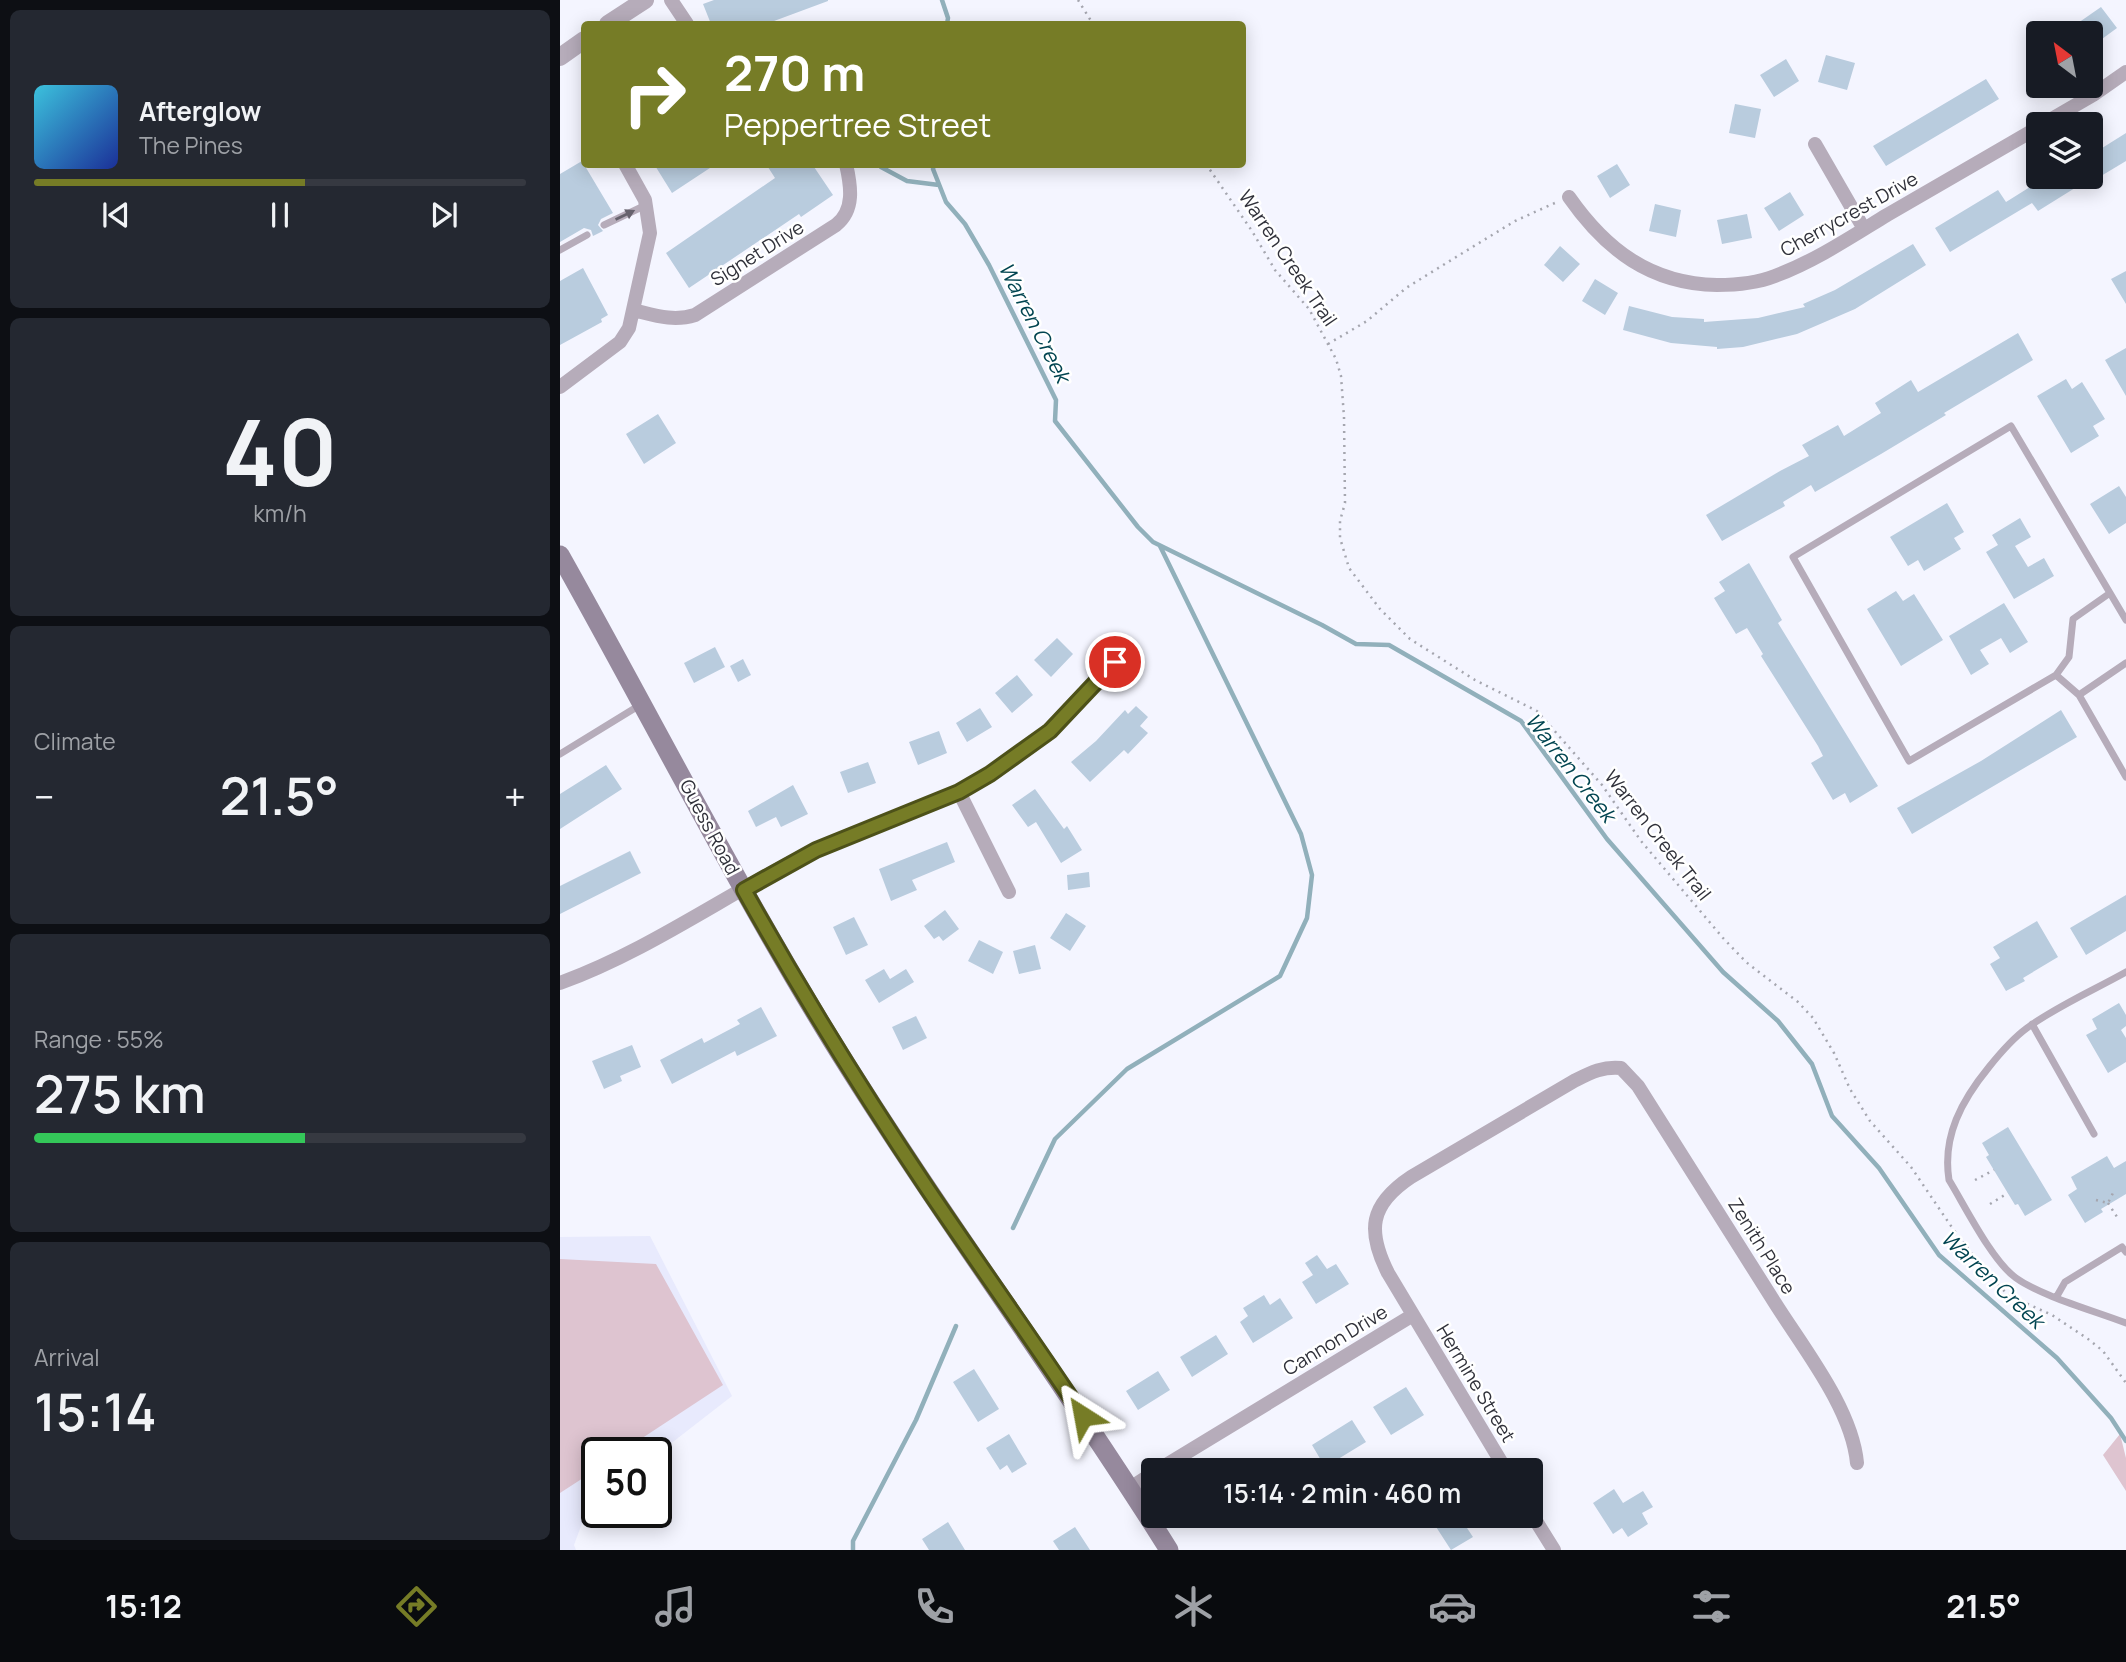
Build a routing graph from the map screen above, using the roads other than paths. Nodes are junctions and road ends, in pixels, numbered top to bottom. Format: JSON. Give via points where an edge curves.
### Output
{"nodes":[{"id":1,"x":645,"y":0,"type":"edge"},
{"id":2,"x":671,"y":0,"type":"edge"},
{"id":3,"x":613,"y":21,"type":"edge"},
{"id":4,"x":685,"y":21,"type":"edge"},
{"id":5,"x":581,"y":42,"type":"edge"},
{"id":6,"x":560,"y":57,"type":"edge"},
{"id":7,"x":2126,"y":72,"type":"edge"},
{"id":8,"x":2063,"y":112,"type":"edge"},
{"id":9,"x":2026,"y":134,"type":"edge"},
{"id":10,"x":1815,"y":144,"type":"dead end"},
{"id":11,"x":627,"y":168,"type":"edge"},
{"id":12,"x":847,"y":168,"type":"edge"},
{"id":13,"x":1569,"y":197,"type":"road end"},
{"id":14,"x":646,"y":205,"type":"junction"},
{"id":15,"x":604,"y":225,"type":"dead end"},
{"id":16,"x":1864,"y":229,"type":"junction"},
{"id":17,"x":587,"y":235,"type":"dead end"},
{"id":18,"x":560,"y":250,"type":"edge"},
{"id":19,"x":633,"y":310,"type":"junction"},
{"id":20,"x":560,"y":387,"type":"edge"},
{"id":21,"x":560,"y":555,"type":"edge"},
{"id":22,"x":2110,"y":593,"type":"junction"},
{"id":23,"x":2126,"y":620,"type":"edge"},
{"id":24,"x":1115,"y":662,"type":"dead end"},
{"id":25,"x":2126,"y":663,"type":"edge"},
{"id":26,"x":2056,"y":675,"type":"junction"},
{"id":27,"x":2079,"y":695,"type":"junction"},
{"id":28,"x":643,"y":703,"type":"junction"},
{"id":29,"x":560,"y":754,"type":"edge"},
{"id":30,"x":2126,"y":777,"type":"edge"},
{"id":31,"x":959,"y":792,"type":"junction"},
{"id":32,"x":744,"y":890,"type":"junction"},
{"id":33,"x":1009,"y":892,"type":"dead end"},
{"id":34,"x":2126,"y":972,"type":"edge"},
{"id":35,"x":560,"y":983,"type":"edge"},
{"id":36,"x":2032,"y":1024,"type":"junction"},
{"id":37,"x":1611,"y":1067,"type":"joint"},
{"id":38,"x":2094,"y":1134,"type":"dead end"},
{"id":39,"x":2126,"y":1252,"type":"edge"},
{"id":40,"x":2057,"y":1296,"type":"junction"},
{"id":41,"x":1413,"y":1315,"type":"junction"},
{"id":42,"x":2126,"y":1323,"type":"edge"},
{"id":43,"x":1178,"y":1458,"type":"edge"},
{"id":44,"x":1499,"y":1458,"type":"edge"},
{"id":45,"x":1857,"y":1463,"type":"dead end"},
{"id":46,"x":1141,"y":1481,"type":"edge"},
{"id":47,"x":1130,"y":1488,"type":"junction"},
{"id":48,"x":1540,"y":1528,"type":"edge"},
{"id":49,"x":1169,"y":1550,"type":"edge"},
{"id":50,"x":1554,"y":1550,"type":"edge"}],
"edges":[{"from":1,"to":3,"type":"street"},
{"from":2,"to":4,"type":"street"},
{"from":5,"to":6,"type":"street"},
{"from":7,"to":8,"type":"street","name":"Cherrycrest Drive"},
{"from":9,"to":16,"type":"street","name":"Cherrycrest Drive"},
{"from":10,"to":16,"type":"street"},
{"from":11,"to":14,"type":"street"},
{"from":12,"to":19,"type":"street","name":"Signet Drive","via":[[851,197],[836,225],[695,315],[666,318]]},
{"from":13,"to":16,"type":"street","name":"Cherrycrest Drive","via":[[1586,221],[1626,257],[1650,272],[1696,284],[1729,285],[1774,277]]},
{"from":15,"to":14,"type":"lane","one_way":true},
{"from":14,"to":19,"type":"street","via":[[650,233]]},
{"from":17,"to":18,"type":"lane"},
{"from":19,"to":20,"type":"street","via":[[620,342]]},
{"from":21,"to":28,"type":"main road","name":"Guess Road"},
{"from":22,"to":23,"type":"lane"},
{"from":22,"to":26,"type":"lane","via":[[2073,619],[2069,657]]},
{"from":22,"to":26,"type":"lane","via":[[2011,426],[1793,557],[1909,761]]},
{"from":24,"to":31,"type":"street","via":[[1050,731]]},
{"from":25,"to":27,"type":"lane"},
{"from":26,"to":27,"type":"lane"},
{"from":27,"to":30,"type":"lane"},
{"from":28,"to":29,"type":"lane"},
{"from":28,"to":32,"type":"main road","name":"Guess Road"},
{"from":31,"to":32,"type":"street","via":[[816,850]]},
{"from":31,"to":33,"type":"street"},
{"from":32,"to":35,"type":"street","via":[[621,957]]},
{"from":32,"to":47,"type":"main road","name":"Guess Road","via":[[826,1031],[926,1186]]},
{"from":34,"to":36,"type":"lane"},
{"from":36,"to":38,"type":"lane"},
{"from":36,"to":40,"type":"lane","via":[[2010,1041],[1964,1101],[1948,1142],[1947,1167],[1949,1180],[2005,1267],[2015,1278]]},
{"from":37,"to":41,"type":"street","name":"Cannon Drive","via":[[1574,1080],[1391,1192],[1378,1214],[1377,1250]]},
{"from":37,"to":45,"type":"street","name":"Zenith Place","via":[[1621,1068],[1638,1086],[1815,1366],[1853,1434]]},
{"from":39,"to":40,"type":"lane","via":[[2122,1247],[2065,1282]]},
{"from":40,"to":42,"type":"lane"},
{"from":41,"to":43,"type":"street","name":"Cannon Drive"},
{"from":41,"to":44,"type":"street","name":"Hermine Street"},
{"from":46,"to":47,"type":"street"},
{"from":47,"to":49,"type":"main road","name":"Guess Road"},
{"from":48,"to":50,"type":"street"}]}
